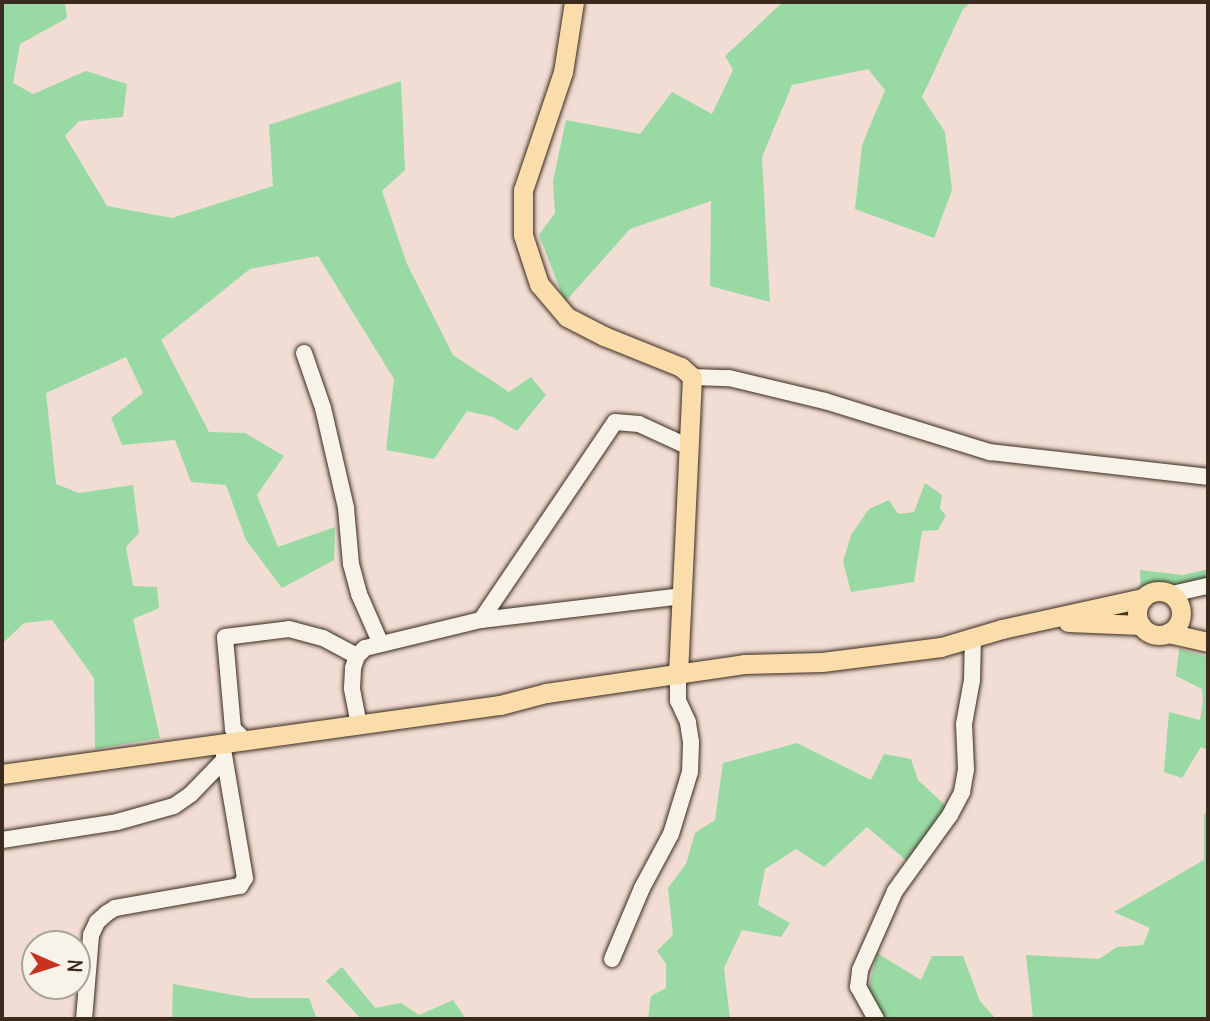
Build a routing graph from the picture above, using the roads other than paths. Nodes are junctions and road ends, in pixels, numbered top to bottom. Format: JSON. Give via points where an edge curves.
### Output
{"nodes":[{"id":1,"x":574,"y":2,"type":"edge"},
{"id":2,"x":304,"y":353,"type":"dead end"},
{"id":3,"x":692,"y":377,"type":"junction"},
{"id":4,"x":689,"y":447,"type":"junction"},
{"id":5,"x":1208,"y":477,"type":"edge"},
{"id":6,"x":1208,"y":586,"type":"edge"},
{"id":7,"x":1171,"y":594,"type":"junction"},
{"id":8,"x":681,"y":596,"type":"junction"},
{"id":9,"x":1143,"y":598,"type":"junction"},
{"id":10,"x":481,"y":620,"type":"junction"},
{"id":11,"x":1046,"y":620,"type":"junction"},
{"id":12,"x":1141,"y":625,"type":"junction"},
{"id":13,"x":1168,"y":633,"type":"junction"},
{"id":14,"x":973,"y":637,"type":"junction"},
{"id":15,"x":380,"y":642,"type":"junction"},
{"id":16,"x":1208,"y":642,"type":"edge"},
{"id":17,"x":357,"y":656,"type":"junction"},
{"id":18,"x":678,"y":675,"type":"junction"},
{"id":19,"x":359,"y":725,"type":"junction"},
{"id":20,"x":246,"y":741,"type":"junction"},
{"id":21,"x":223,"y":752,"type":"junction"},
{"id":22,"x":2,"y":774,"type":"edge"},
{"id":23,"x":2,"y":840,"type":"edge"},
{"id":24,"x":612,"y":959,"type":"dead end"},
{"id":25,"x":84,"y":1019,"type":"edge"},
{"id":26,"x":876,"y":1019,"type":"edge"}],
"edges":[{"from":1,"to":3,"type":"main road","via":[[563,72],[523,190],[528,258],[539,284],[567,317]]},
{"from":2,"to":15,"type":"street","via":[[323,408],[346,508],[351,564]]},
{"from":3,"to":4,"type":"main road"},
{"from":3,"to":5,"type":"street","via":[[729,378],[825,401],[990,452]]},
{"from":4,"to":8,"type":"main road"},
{"from":4,"to":10,"type":"street","via":[[639,424],[615,422]]},
{"from":6,"to":7,"type":"street"},
{"from":7,"to":9,"type":"main road"},
{"from":7,"to":13,"type":"main road","via":[[1182,611],[1176,627]]},
{"from":8,"to":10,"type":"street"},
{"from":8,"to":18,"type":"main road"},
{"from":9,"to":11,"type":"main road"},
{"from":9,"to":12,"type":"main road","via":[[1137,616]]},
{"from":10,"to":15,"type":"street"},
{"from":11,"to":12,"type":"main road"},
{"from":11,"to":14,"type":"main road"},
{"from":12,"to":13,"type":"main road","via":[[1149,632]]},
{"from":13,"to":16,"type":"main road"},
{"from":14,"to":18,"type":"main road","via":[[941,647],[822,663],[774,662]]},
{"from":14,"to":26,"type":"street","via":[[962,792],[895,891],[860,970],[858,987]]},
{"from":15,"to":17,"type":"street"},
{"from":17,"to":19,"type":"street","via":[[352,688]]},
{"from":17,"to":20,"type":"street","via":[[323,638],[289,629],[225,637],[233,729]]},
{"from":18,"to":19,"type":"main road"},
{"from":18,"to":24,"type":"street","via":[[678,701],[691,742],[690,772],[671,834]]},
{"from":19,"to":20,"type":"main road"},
{"from":20,"to":21,"type":"main road"},
{"from":21,"to":22,"type":"main road"},
{"from":21,"to":23,"type":"street","via":[[191,794],[174,806],[117,822]]},
{"from":21,"to":25,"type":"street","via":[[245,878],[240,886],[107,913],[91,935]]}]}
